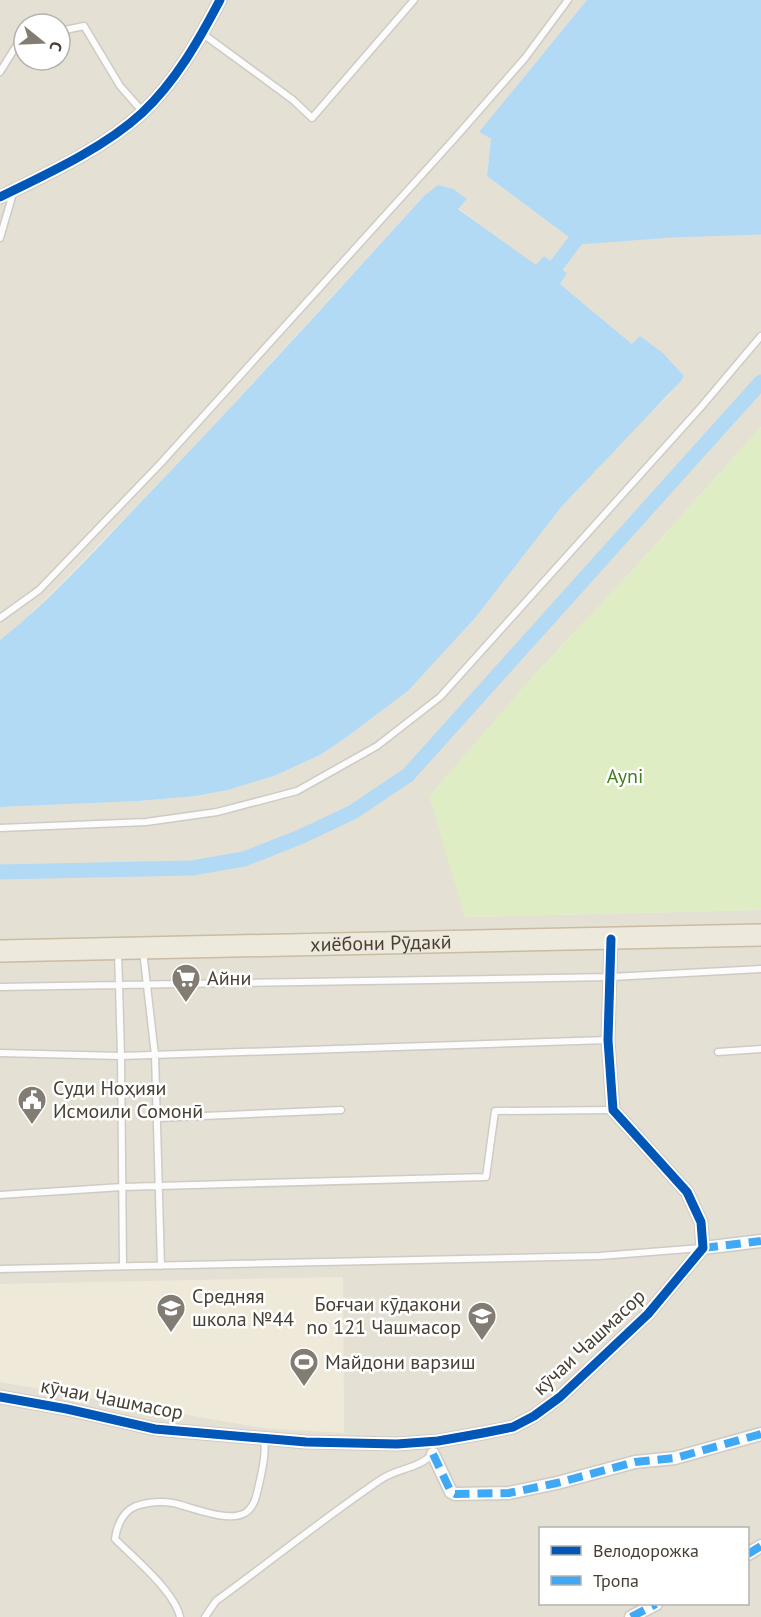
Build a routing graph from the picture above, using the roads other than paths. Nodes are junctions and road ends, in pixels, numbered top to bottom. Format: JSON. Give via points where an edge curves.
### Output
{"nodes":[{"id":1,"x":220,"y":0,"type":"edge"},
{"id":2,"x":414,"y":0,"type":"edge"},
{"id":3,"x":568,"y":0,"type":"edge"},
{"id":4,"x":72,"y":28,"type":"edge"},
{"id":5,"x":203,"y":34,"type":"junction"},
{"id":6,"x":12,"y":53,"type":"edge"},
{"id":7,"x":0,"y":72,"type":"edge"},
{"id":8,"x":143,"y":112,"type":"junction"},
{"id":9,"x":14,"y":190,"type":"junction"},
{"id":10,"x":0,"y":197,"type":"edge"},
{"id":11,"x":0,"y":238,"type":"edge"},
{"id":12,"x":761,"y":336,"type":"edge"},
{"id":13,"x":0,"y":618,"type":"edge"},
{"id":14,"x":0,"y":828,"type":"edge"},
{"id":15,"x":761,"y":936,"type":"edge"},
{"id":16,"x":611,"y":939,"type":"junction"},
{"id":17,"x":118,"y":948,"type":"junction"},
{"id":18,"x":143,"y":948,"type":"junction"},
{"id":19,"x":0,"y":951,"type":"edge"},
{"id":20,"x":761,"y":969,"type":"edge"},
{"id":21,"x":611,"y":976,"type":"junction"},
{"id":22,"x":147,"y":983,"type":"junction"},
{"id":23,"x":119,"y":985,"type":"junction"},
{"id":24,"x":0,"y":987,"type":"edge"},
{"id":25,"x":608,"y":1040,"type":"junction"},
{"id":26,"x":761,"y":1049,"type":"edge"},
{"id":27,"x":718,"y":1052,"type":"dead end"},
{"id":28,"x":0,"y":1053,"type":"edge"},
{"id":29,"x":155,"y":1055,"type":"junction"},
{"id":30,"x":121,"y":1056,"type":"junction"},
{"id":31,"x":341,"y":1110,"type":"dead end"},
{"id":32,"x":613,"y":1110,"type":"junction"},
{"id":33,"x":157,"y":1118,"type":"junction"},
{"id":34,"x":159,"y":1186,"type":"junction"},
{"id":35,"x":122,"y":1187,"type":"junction"},
{"id":36,"x":0,"y":1195,"type":"edge"},
{"id":37,"x":761,"y":1241,"type":"edge"},
{"id":38,"x":703,"y":1248,"type":"junction"},
{"id":39,"x":123,"y":1266,"type":"junction"},
{"id":40,"x":161,"y":1266,"type":"junction"},
{"id":41,"x":0,"y":1269,"type":"edge"},
{"id":42,"x":0,"y":1397,"type":"edge"},
{"id":43,"x":761,"y":1434,"type":"edge"},
{"id":44,"x":264,"y":1439,"type":"junction"},
{"id":45,"x":438,"y":1440,"type":"junction"},
{"id":46,"x":433,"y":1454,"type":"junction"},
{"id":47,"x":654,"y":1605,"type":"edge"},
{"id":48,"x":180,"y":1617,"type":"edge"},
{"id":49,"x":205,"y":1617,"type":"edge"},
{"id":50,"x":631,"y":1617,"type":"edge"}],
"edges":[{"from":1,"to":5,"type":"street"},
{"from":2,"to":5,"type":"lane","via":[[312,118]]},
{"from":3,"to":13,"type":"lane","via":[[525,58],[455,138],[160,464],[39,590]]},
{"from":4,"to":8,"type":"lane","via":[[84,26],[120,86]]},
{"from":5,"to":8,"type":"street"},
{"from":6,"to":7,"type":"lane"},
{"from":8,"to":9,"type":"street","via":[[82,154]]},
{"from":9,"to":10,"type":"street"},
{"from":9,"to":11,"type":"lane"},
{"from":12,"to":14,"type":"lane","via":[[440,697],[377,746],[297,791],[217,812],[146,822]]},
{"from":15,"to":16,"type":"highway","name":"хиёбони Рӯдакӣ"},
{"from":16,"to":18,"type":"highway","name":"хиёбони Рӯдакӣ"},
{"from":16,"to":21,"type":"street"},
{"from":17,"to":18,"type":"highway","name":"хиёбони Рӯдакӣ"},
{"from":17,"to":19,"type":"highway","name":"хиёбони Рӯдакӣ"},
{"from":17,"to":23,"type":"lane"},
{"from":18,"to":22,"type":"lane"},
{"from":20,"to":21,"type":"lane"},
{"from":21,"to":22,"type":"lane"},
{"from":21,"to":25,"type":"street"},
{"from":22,"to":23,"type":"lane"},
{"from":22,"to":29,"type":"lane"},
{"from":23,"to":24,"type":"lane"},
{"from":23,"to":30,"type":"lane"},
{"from":25,"to":29,"type":"lane"},
{"from":25,"to":32,"type":"street"},
{"from":26,"to":27,"type":"lane"},
{"from":28,"to":30,"type":"lane"},
{"from":29,"to":30,"type":"lane"},
{"from":29,"to":33,"type":"lane"},
{"from":30,"to":35,"type":"lane"},
{"from":31,"to":33,"type":"lane"},
{"from":32,"to":34,"type":"lane","via":[[495,1111],[486,1177]]},
{"from":32,"to":38,"type":"street","via":[[687,1192],[701,1222]]},
{"from":33,"to":34,"type":"lane"},
{"from":34,"to":35,"type":"lane"},
{"from":34,"to":40,"type":"lane"},
{"from":35,"to":36,"type":"lane"},
{"from":35,"to":39,"type":"lane"},
{"from":37,"to":38,"type":"street"},
{"from":38,"to":40,"type":"lane","via":[[600,1256]]},
{"from":38,"to":45,"type":"street","name":"кӯчаи Чашмасор","via":[[648,1314],[560,1397],[534,1416],[513,1427]]},
{"from":39,"to":40,"type":"lane"},
{"from":39,"to":41,"type":"lane"},
{"from":42,"to":44,"type":"street","name":"кӯчаи Чашмасор","via":[[155,1429]]},
{"from":43,"to":46,"type":"street","via":[[675,1458],[635,1462],[509,1493],[451,1492]]},
{"from":44,"to":45,"type":"street","name":"кӯчаи Чашмасор","via":[[397,1444]]},
{"from":44,"to":48,"type":"lane","via":[[266,1451],[256,1496],[252,1507],[243,1514],[228,1516],[171,1503],[147,1503],[129,1509],[117,1525],[115,1539],[161,1585],[179,1609]]},
{"from":45,"to":46,"type":"lane"},
{"from":46,"to":49,"type":"lane","via":[[423,1463],[383,1478],[216,1601]]},
{"from":47,"to":50,"type":"street"}]}
